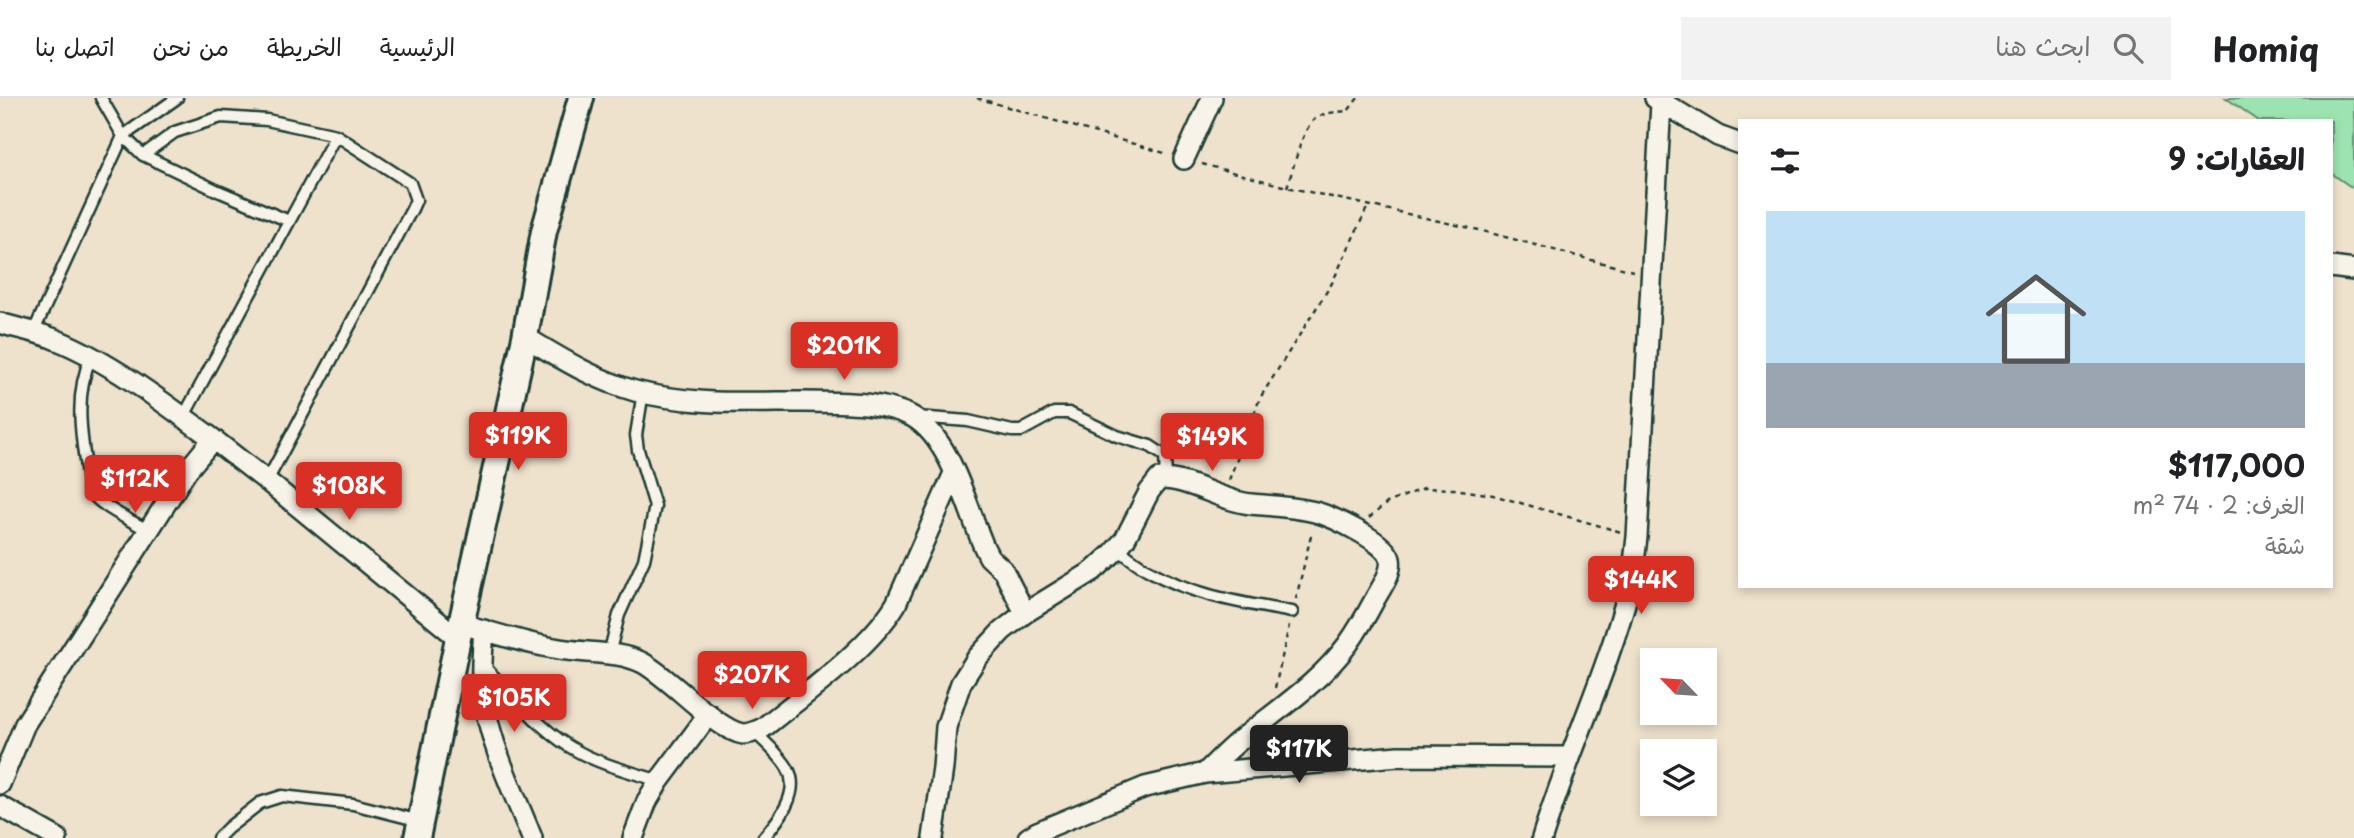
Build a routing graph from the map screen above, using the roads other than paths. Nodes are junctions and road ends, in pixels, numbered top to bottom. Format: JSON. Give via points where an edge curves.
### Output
{"nodes":[{"id":1,"x":101,"y":98,"type":"edge"},
{"id":2,"x":177,"y":98,"type":"edge"},
{"id":3,"x":581,"y":98,"type":"edge"},
{"id":4,"x":1212,"y":98,"type":"edge"},
{"id":5,"x":1658,"y":100,"type":"edge"},
{"id":6,"x":336,"y":135,"type":"junction"},
{"id":7,"x":122,"y":136,"type":"junction"},
{"id":8,"x":1738,"y":143,"type":"edge"},
{"id":9,"x":143,"y":155,"type":"junction"},
{"id":10,"x":1184,"y":159,"type":"road end"},
{"id":11,"x":289,"y":221,"type":"junction"},
{"id":12,"x":2333,"y":267,"type":"edge"},
{"id":13,"x":2354,"y":270,"type":"edge"},
{"id":14,"x":0,"y":323,"type":"edge"},
{"id":15,"x":33,"y":333,"type":"junction"},
{"id":16,"x":525,"y":337,"type":"junction"},
{"id":17,"x":91,"y":357,"type":"junction"},
{"id":18,"x":643,"y":392,"type":"junction"},
{"id":19,"x":184,"y":416,"type":"junction"},
{"id":20,"x":913,"y":417,"type":"junction"},
{"id":21,"x":213,"y":439,"type":"junction"},
{"id":22,"x":954,"y":473,"type":"junction"},
{"id":23,"x":1166,"y":478,"type":"junction"},
{"id":24,"x":267,"y":481,"type":"junction"},
{"id":25,"x":149,"y":531,"type":"junction"},
{"id":26,"x":1117,"y":548,"type":"junction"},
{"id":27,"x":1292,"y":612,"type":"dead end"},
{"id":28,"x":1025,"y":613,"type":"junction"},
{"id":29,"x":467,"y":631,"type":"junction"},
{"id":30,"x":609,"y":654,"type":"junction"},
{"id":31,"x":481,"y":666,"type":"junction"},
{"id":32,"x":709,"y":714,"type":"junction"},
{"id":33,"x":754,"y":732,"type":"junction"},
{"id":34,"x":1570,"y":757,"type":"junction"},
{"id":35,"x":1205,"y":773,"type":"junction"},
{"id":36,"x":659,"y":781,"type":"junction"},
{"id":37,"x":0,"y":784,"type":"edge"},
{"id":38,"x":0,"y":806,"type":"edge"},
{"id":39,"x":419,"y":829,"type":"edge"},
{"id":40,"x":27,"y":830,"type":"edge"},
{"id":41,"x":57,"y":838,"type":"edge"},
{"id":42,"x":218,"y":838,"type":"edge"},
{"id":43,"x":532,"y":838,"type":"edge"},
{"id":44,"x":633,"y":838,"type":"edge"},
{"id":45,"x":763,"y":838,"type":"edge"},
{"id":46,"x":933,"y":838,"type":"edge"},
{"id":47,"x":1028,"y":838,"type":"edge"},
{"id":48,"x":1542,"y":838,"type":"edge"}],
"edges":[{"from":1,"to":7,"type":"lane"},
{"from":2,"to":7,"type":"lane"},
{"from":3,"to":16,"type":"street","via":[[544,231]]},
{"from":4,"to":10,"type":"street"},
{"from":5,"to":8,"type":"street"},
{"from":5,"to":34,"type":"street","via":[[1637,537],[1630,584]]},
{"from":6,"to":9,"type":"lane","via":[[267,120],[221,117],[175,132]]},
{"from":6,"to":11,"type":"lane"},
{"from":6,"to":24,"type":"lane","via":[[410,183],[416,200]]},
{"from":7,"to":9,"type":"lane"},
{"from":7,"to":15,"type":"lane"},
{"from":9,"to":11,"type":"lane"},
{"from":11,"to":19,"type":"lane"},
{"from":12,"to":13,"type":"street"},
{"from":14,"to":15,"type":"street"},
{"from":15,"to":17,"type":"street"},
{"from":16,"to":18,"type":"street","via":[[589,374]]},
{"from":16,"to":29,"type":"street"},
{"from":17,"to":19,"type":"street"},
{"from":17,"to":25,"type":"lane","via":[[79,396],[91,495]]},
{"from":18,"to":20,"type":"street","via":[[675,399],[866,404]]},
{"from":18,"to":30,"type":"lane","via":[[636,435],[655,506],[644,560],[619,615]]},
{"from":19,"to":21,"type":"street"},
{"from":20,"to":22,"type":"street","via":[[942,446]]},
{"from":20,"to":23,"type":"lane","via":[[1021,431],[1054,413],[1069,413],[1159,450],[1165,456]]},
{"from":21,"to":24,"type":"street"},
{"from":21,"to":25,"type":"street"},
{"from":22,"to":28,"type":"street","via":[[989,557],[1003,570]]},
{"from":22,"to":33,"type":"street","via":[[884,624],[801,698]]},
{"from":23,"to":26,"type":"street","via":[[1155,481]]},
{"from":23,"to":35,"type":"street","via":[[1222,498],[1317,513],[1355,530],[1391,558],[1382,587],[1347,645],[1287,705]]},
{"from":24,"to":29,"type":"street"},
{"from":25,"to":37,"type":"street","via":[[25,724]]},
{"from":26,"to":27,"type":"lane","via":[[1147,570],[1187,588]]},
{"from":26,"to":28,"type":"street","via":[[1093,571]]},
{"from":28,"to":46,"type":"street","via":[[977,658],[961,683],[946,727]]},
{"from":29,"to":30,"type":"street","via":[[550,648]]},
{"from":29,"to":31,"type":"street"},
{"from":29,"to":39,"type":"street"},
{"from":30,"to":32,"type":"street","via":[[642,663]]},
{"from":31,"to":36,"type":"lane","via":[[542,726],[576,751]]},
{"from":31,"to":43,"type":"street","via":[[485,708],[499,758]]},
{"from":32,"to":33,"type":"street","via":[[728,730]]},
{"from":32,"to":36,"type":"street"},
{"from":33,"to":45,"type":"lane","via":[[781,759],[791,784],[789,800]]},
{"from":34,"to":35,"type":"street","via":[[1398,756]]},
{"from":34,"to":48,"type":"street"},
{"from":35,"to":47,"type":"street","via":[[1145,787]]},
{"from":36,"to":44,"type":"street"},
{"from":38,"to":40,"type":"street"},
{"from":39,"to":42,"type":"lane","via":[[353,804],[282,796],[260,803]]},
{"from":40,"to":41,"type":"street"}]}
